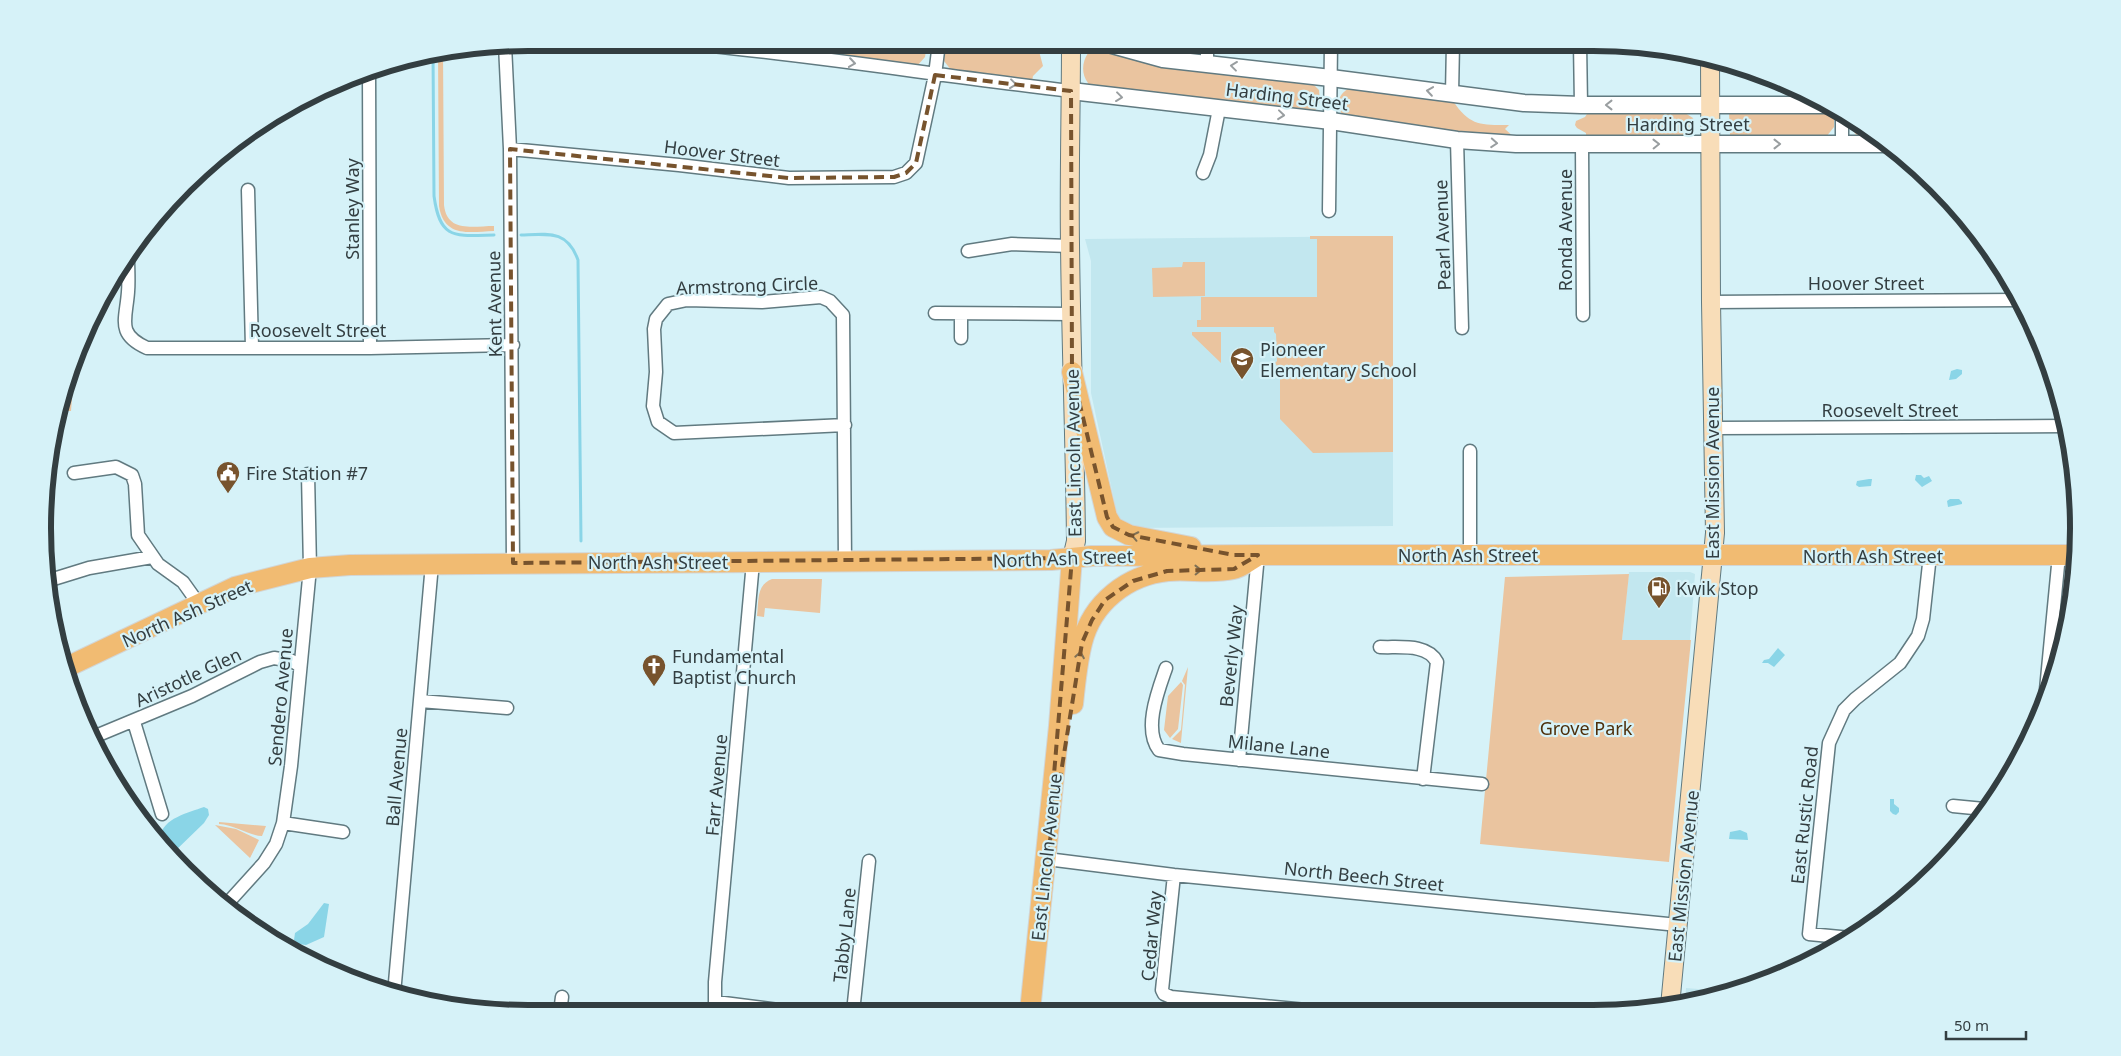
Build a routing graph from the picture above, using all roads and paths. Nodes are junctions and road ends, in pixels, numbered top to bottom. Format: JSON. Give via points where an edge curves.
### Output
{"nodes":[{"id":1,"x":771,"y":51,"type":"edge"},
{"id":2,"x":938,"y":51,"type":"edge"},
{"id":3,"x":1071,"y":51,"type":"edge"},
{"id":4,"x":1132,"y":51,"type":"edge"},
{"id":5,"x":1207,"y":51,"type":"edge"},
{"id":6,"x":1330,"y":51,"type":"edge"},
{"id":7,"x":1453,"y":51,"type":"edge"},
{"id":8,"x":1580,"y":51,"type":"edge"},
{"id":9,"x":505,"y":52,"type":"edge"},
{"id":10,"x":1207,"y":63,"type":"junction"},
{"id":11,"x":1710,"y":66,"type":"edge"},
{"id":12,"x":935,"y":75,"type":"junction"},
{"id":13,"x":1331,"y":78,"type":"junction"},
{"id":14,"x":368,"y":80,"type":"edge"},
{"id":15,"x":1071,"y":91,"type":"junction"},
{"id":16,"x":1452,"y":94,"type":"junction"},
{"id":17,"x":1811,"y":104,"type":"edge"},
{"id":18,"x":1581,"y":105,"type":"junction"},
{"id":19,"x":1710,"y":105,"type":"junction"},
{"id":20,"x":1220,"y":109,"type":"junction"},
{"id":21,"x":1331,"y":121,"type":"junction"},
{"id":22,"x":1842,"y":122,"type":"edge"},
{"id":23,"x":1457,"y":140,"type":"junction"},
{"id":24,"x":1711,"y":144,"type":"junction"},
{"id":25,"x":1842,"y":144,"type":"junction"},
{"id":26,"x":1875,"y":144,"type":"edge"},
{"id":27,"x":1582,"y":145,"type":"junction"},
{"id":28,"x":510,"y":149,"type":"junction"},
{"id":29,"x":1203,"y":173,"type":"dead end"},
{"id":30,"x":248,"y":190,"type":"dead end"},
{"id":31,"x":1329,"y":211,"type":"dead end"},
{"id":32,"x":1070,"y":246,"type":"junction"},
{"id":33,"x":968,"y":252,"type":"dead end"},
{"id":34,"x":128,"y":269,"type":"edge"},
{"id":35,"x":2012,"y":300,"type":"edge"},
{"id":36,"x":1711,"y":302,"type":"junction"},
{"id":37,"x":936,"y":314,"type":"dead end"},
{"id":38,"x":962,"y":314,"type":"junction"},
{"id":39,"x":1071,"y":314,"type":"junction"},
{"id":40,"x":1583,"y":315,"type":"dead end"},
{"id":41,"x":1462,"y":328,"type":"dead end"},
{"id":42,"x":960,"y":338,"type":"dead end"},
{"id":43,"x":513,"y":345,"type":"junction"},
{"id":44,"x":252,"y":347,"type":"junction"},
{"id":45,"x":370,"y":348,"type":"junction"},
{"id":46,"x":1072,"y":372,"type":"junction"},
{"id":47,"x":845,"y":425,"type":"junction"},
{"id":48,"x":2059,"y":426,"type":"edge"},
{"id":49,"x":1715,"y":428,"type":"junction"},
{"id":50,"x":1470,"y":451,"type":"dead end"},
{"id":51,"x":74,"y":473,"type":"dead end"},
{"id":52,"x":308,"y":474,"type":"dead end"},
{"id":53,"x":1258,"y":555,"type":"junction"},
{"id":54,"x":1714,"y":555,"type":"junction"},
{"id":55,"x":1930,"y":555,"type":"junction"},
{"id":56,"x":2068,"y":555,"type":"edge"},
{"id":57,"x":1234,"y":556,"type":"junction"},
{"id":58,"x":1470,"y":556,"type":"junction"},
{"id":59,"x":152,"y":557,"type":"junction"},
{"id":60,"x":1072,"y":558,"type":"junction"},
{"id":61,"x":846,"y":561,"type":"junction"},
{"id":62,"x":753,"y":562,"type":"junction"},
{"id":63,"x":513,"y":563,"type":"junction"},
{"id":64,"x":432,"y":564,"type":"junction"},
{"id":65,"x":310,"y":568,"type":"junction"},
{"id":66,"x":54,"y":579,"type":"edge"},
{"id":67,"x":198,"y":603,"type":"junction"},
{"id":68,"x":1380,"y":647,"type":"dead end"},
{"id":69,"x":2050,"y":662,"type":"edge"},
{"id":70,"x":72,"y":665,"type":"edge"},
{"id":71,"x":300,"y":666,"type":"junction"},
{"id":72,"x":1166,"y":668,"type":"dead end"},
{"id":73,"x":420,"y":701,"type":"junction"},
{"id":74,"x":508,"y":708,"type":"dead end"},
{"id":75,"x":134,"y":722,"type":"junction"},
{"id":76,"x":98,"y":735,"type":"edge"},
{"id":77,"x":1239,"y":760,"type":"junction"},
{"id":78,"x":1423,"y":779,"type":"junction"},
{"id":79,"x":1482,"y":784,"type":"dead end"},
{"id":80,"x":1953,"y":806,"type":"dead end"},
{"id":81,"x":1978,"y":808,"type":"edge"},
{"id":82,"x":162,"y":814,"type":"dead end"},
{"id":83,"x":283,"y":824,"type":"junction"},
{"id":84,"x":343,"y":832,"type":"dead end"},
{"id":85,"x":1046,"y":859,"type":"junction"},
{"id":86,"x":869,"y":861,"type":"dead end"},
{"id":87,"x":1174,"y":875,"type":"junction"},
{"id":88,"x":231,"y":900,"type":"edge"},
{"id":89,"x":1678,"y":925,"type":"junction"},
{"id":90,"x":1838,"y":937,"type":"edge"},
{"id":91,"x":395,"y":986,"type":"edge"},
{"id":92,"x":562,"y":997,"type":"dead end"},
{"id":93,"x":1671,"y":998,"type":"edge"},
{"id":94,"x":561,"y":1005,"type":"edge"},
{"id":95,"x":715,"y":1005,"type":"edge"},
{"id":96,"x":854,"y":1005,"type":"edge"},
{"id":97,"x":1031,"y":1005,"type":"edge"},
{"id":98,"x":1254,"y":1005,"type":"edge"}],
"edges":[{"from":1,"to":12,"type":"street","name":"Harding Street","one_way":true},
{"from":2,"to":12,"type":"street"},
{"from":3,"to":15,"type":"main road","name":"East Lincoln Avenue"},
{"from":4,"to":10,"type":"street","name":"Harding Street","via":[[1163,60]]},
{"from":5,"to":10,"type":"street"},
{"from":6,"to":13,"type":"street"},
{"from":7,"to":16,"type":"street"},
{"from":8,"to":18,"type":"street"},
{"from":9,"to":28,"type":"street","name":"Kent Avenue"},
{"from":13,"to":10,"type":"street","name":"Harding Street","one_way":true},
{"from":11,"to":19,"type":"main road","name":"East Mission Avenue"},
{"from":12,"to":15,"type":"street","name":"Harding Street","one_way":true},
{"from":12,"to":28,"type":"street","name":"Hoover Street","via":[[916,163],[906,173],[894,177],[790,178]]},
{"from":16,"to":13,"type":"street","name":"Harding Street","one_way":true},
{"from":13,"to":21,"type":"street"},
{"from":14,"to":45,"type":"street","name":"Stanley Way"},
{"from":15,"to":20,"type":"street","name":"Harding Street","one_way":true},
{"from":15,"to":32,"type":"main road","name":"East Lincoln Avenue"},
{"from":16,"to":18,"type":"street","name":"Harding Street","via":[[1524,103]]},
{"from":17,"to":19,"type":"street","name":"Harding Street"},
{"from":19,"to":18,"type":"street","name":"Harding Street","one_way":true},
{"from":19,"to":24,"type":"main road","name":"East Mission Avenue"},
{"from":20,"to":21,"type":"street","name":"Harding Street","one_way":true},
{"from":20,"to":29,"type":"street"},
{"from":21,"to":23,"type":"street","name":"Harding Street"},
{"from":21,"to":31,"type":"street"},
{"from":22,"to":25,"type":"street"},
{"from":23,"to":27,"type":"street","name":"Harding Street","one_way":true},
{"from":23,"to":41,"type":"street","name":"Pearl Avenue"},
{"from":24,"to":25,"type":"street","name":"Harding Street","one_way":true},
{"from":27,"to":24,"type":"street","name":"Harding Street","one_way":true},
{"from":24,"to":36,"type":"main road","name":"East Mission Avenue"},
{"from":25,"to":26,"type":"street","name":"Harding Street"},
{"from":27,"to":40,"type":"street","name":"Ronda Avenue"},
{"from":28,"to":43,"type":"street","name":"Kent Avenue"},
{"from":30,"to":44,"type":"street"},
{"from":32,"to":33,"type":"street","via":[[1012,244]]},
{"from":32,"to":39,"type":"main road","name":"East Lincoln Avenue"},
{"from":34,"to":44,"type":"street","name":"Roosevelt Street","via":[[124,322],[134,342],[147,348]]},
{"from":35,"to":36,"type":"street","name":"Hoover Street"},
{"from":36,"to":49,"type":"main road","name":"East Mission Avenue"},
{"from":37,"to":38,"type":"street"},
{"from":38,"to":39,"type":"street"},
{"from":38,"to":42,"type":"street"},
{"from":39,"to":46,"type":"main road","name":"East Lincoln Avenue"},
{"from":43,"to":45,"type":"street","name":"Roosevelt Street"},
{"from":43,"to":63,"type":"street","name":"Kent Avenue"},
{"from":44,"to":45,"type":"street","name":"Roosevelt Street"},
{"from":57,"to":46,"type":"main road","one_way":true,"via":[[1129,535],[1113,526],[1106,517]]},
{"from":46,"to":60,"type":"main road","name":"East Lincoln Avenue","via":[[1076,541]]},
{"from":47,"to":47,"type":"street","name":"Armstrong Circle","via":[[674,433],[658,422],[653,406],[656,319],[668,304],[687,300],[762,302],[821,297],[830,301],[843,315]]},
{"from":47,"to":61,"type":"street","name":"Armstrong Circle"},
{"from":48,"to":49,"type":"street","name":"Roosevelt Street"},
{"from":49,"to":54,"type":"main road","name":"East Mission Avenue"},
{"from":50,"to":58,"type":"street"},
{"from":51,"to":59,"type":"street","via":[[116,467],[132,475],[138,535]]},
{"from":52,"to":65,"type":"street","name":"Sendero Avenue"},
{"from":53,"to":57,"type":"main road","name":"North Ash Street"},
{"from":53,"to":58,"type":"main road","name":"North Ash Street"},
{"from":53,"to":77,"type":"street","name":"Beverly Way"},
{"from":85,"to":53,"type":"main road","one_way":true,"via":[[1082,643],[1105,600],[1119,588],[1148,575],[1167,571],[1234,570]]},
{"from":54,"to":55,"type":"main road","name":"North Ash Street"},
{"from":54,"to":58,"type":"main road","name":"North Ash Street"},
{"from":54,"to":89,"type":"main road","name":"East Mission Avenue"},
{"from":55,"to":56,"type":"main road","name":"North Ash Street"},
{"from":55,"to":90,"type":"street","name":"East Rustic Road","via":[[1923,619],[1914,643],[1900,664],[1844,710],[1829,743],[1808,934]]},
{"from":56,"to":69,"type":"street"},
{"from":57,"to":60,"type":"main road","name":"North Ash Street"},
{"from":59,"to":66,"type":"street","via":[[89,568]]},
{"from":59,"to":67,"type":"street","via":[[183,582]]},
{"from":60,"to":61,"type":"main road","name":"North Ash Street"},
{"from":60,"to":85,"type":"main road","name":"East Lincoln Avenue"},
{"from":61,"to":62,"type":"main road","name":"North Ash Street"},
{"from":62,"to":63,"type":"main road","name":"North Ash Street"},
{"from":62,"to":95,"type":"street","name":"Farr Avenue"},
{"from":63,"to":64,"type":"main road","name":"North Ash Street"},
{"from":64,"to":65,"type":"main road","name":"North Ash Street"},
{"from":64,"to":73,"type":"street","name":"Ball Avenue"},
{"from":65,"to":67,"type":"main road","name":"North Ash Street","via":[[235,587]]},
{"from":65,"to":71,"type":"street","name":"Sendero Avenue"},
{"from":67,"to":70,"type":"main road","name":"North Ash Street"},
{"from":68,"to":78,"type":"street","via":[[1424,649],[1437,662]]},
{"from":71,"to":75,"type":"street","name":"Aristotle Glen","via":[[274,658],[260,662]]},
{"from":71,"to":83,"type":"street","name":"Sendero Avenue"},
{"from":72,"to":77,"type":"street","name":"Milane Lane","via":[[1155,697],[1152,732],[1153,742],[1159,750]]},
{"from":73,"to":74,"type":"street"},
{"from":73,"to":91,"type":"street","name":"Ball Avenue"},
{"from":75,"to":76,"type":"street","name":"Aristotle Glen"},
{"from":75,"to":82,"type":"street"},
{"from":77,"to":78,"type":"street","name":"Milane Lane"},
{"from":78,"to":79,"type":"street","name":"Milane Lane"},
{"from":80,"to":81,"type":"street"},
{"from":83,"to":84,"type":"street"},
{"from":83,"to":88,"type":"street","name":"Sendero Avenue","via":[[264,863]]},
{"from":85,"to":87,"type":"street","name":"North Beech Street"},
{"from":85,"to":97,"type":"main road","name":"East Lincoln Avenue"},
{"from":86,"to":96,"type":"street","name":"Tabby Lane"},
{"from":87,"to":89,"type":"street","name":"North Beech Street"},
{"from":87,"to":98,"type":"street","name":"Cedar Way","via":[[1164,994]]},
{"from":89,"to":93,"type":"main road","name":"East Mission Avenue"},
{"from":92,"to":94,"type":"street"}]}
